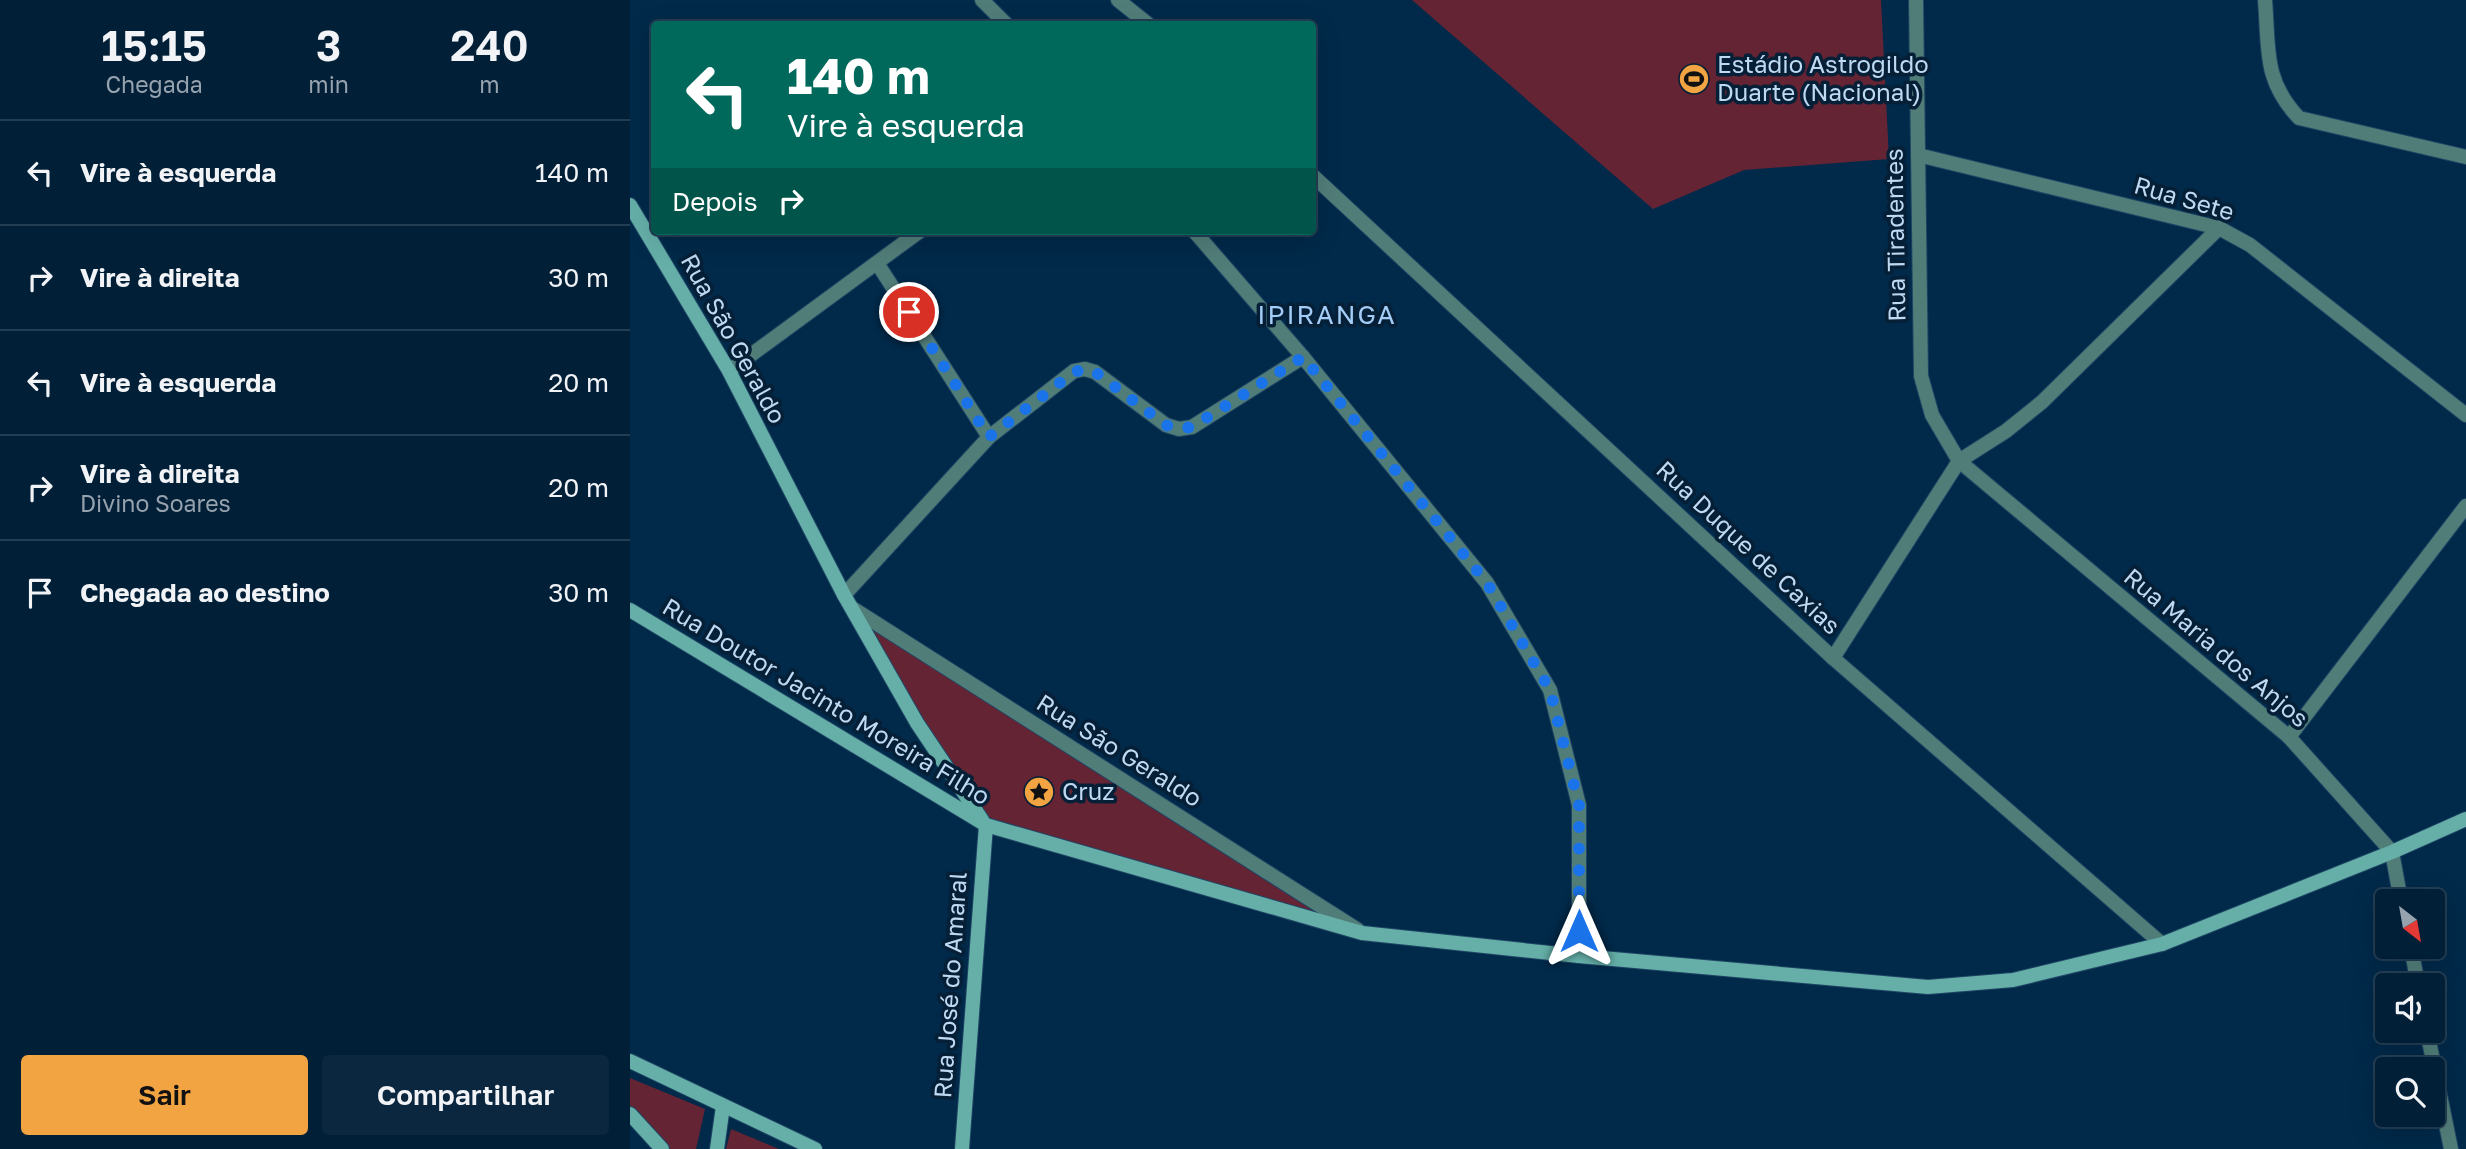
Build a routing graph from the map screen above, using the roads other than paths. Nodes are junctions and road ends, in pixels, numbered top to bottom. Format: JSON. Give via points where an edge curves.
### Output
{"nodes":[{"id":1,"x":982,"y":0,"type":"edge"},
{"id":2,"x":1118,"y":0,"type":"edge"},
{"id":3,"x":1916,"y":0,"type":"edge"},
{"id":4,"x":2265,"y":0,"type":"edge"},
{"id":5,"x":1003,"y":21,"type":"edge"},
{"id":6,"x":1144,"y":21,"type":"edge"},
{"id":7,"x":1918,"y":155,"type":"junction"},
{"id":8,"x":2466,"y":157,"type":"edge"},
{"id":9,"x":1316,"y":179,"type":"edge"},
{"id":10,"x":630,"y":205,"type":"edge"},
{"id":11,"x":2219,"y":228,"type":"junction"},
{"id":12,"x":915,"y":235,"type":"edge"},
{"id":13,"x":1197,"y":235,"type":"edge"},
{"id":14,"x":877,"y":263,"type":"junction"},
{"id":15,"x":1303,"y":357,"type":"junction"},
{"id":16,"x":729,"y":371,"type":"junction"},
{"id":17,"x":2466,"y":415,"type":"edge"},
{"id":18,"x":989,"y":437,"type":"junction"},
{"id":19,"x":1959,"y":461,"type":"junction"},
{"id":20,"x":2466,"y":506,"type":"edge"},
{"id":21,"x":848,"y":602,"type":"junction"},
{"id":22,"x":630,"y":610,"type":"edge"},
{"id":23,"x":1833,"y":657,"type":"junction"},
{"id":24,"x":2289,"y":737,"type":"junction"},
{"id":25,"x":2466,"y":819,"type":"edge"},
{"id":26,"x":986,"y":825,"type":"junction"},
{"id":27,"x":2392,"y":852,"type":"junction"},
{"id":28,"x":2400,"y":889,"type":"edge"},
{"id":29,"x":1362,"y":933,"type":"junction"},
{"id":30,"x":2162,"y":944,"type":"junction"},
{"id":31,"x":1579,"y":956,"type":"junction"},
{"id":32,"x":2429,"y":1043,"type":"edge"},
{"id":33,"x":630,"y":1061,"type":"edge"},
{"id":34,"x":723,"y":1106,"type":"junction"},
{"id":35,"x":630,"y":1114,"type":"edge"},
{"id":36,"x":662,"y":1149,"type":"edge"},
{"id":37,"x":717,"y":1149,"type":"edge"},
{"id":38,"x":815,"y":1149,"type":"edge"},
{"id":39,"x":962,"y":1149,"type":"edge"},
{"id":40,"x":2451,"y":1149,"type":"edge"}],
"edges":[{"from":1,"to":5,"type":"street"},
{"from":2,"to":6,"type":"street"},
{"from":3,"to":7,"type":"street","name":"Rua Tiradentes"},
{"from":4,"to":8,"type":"street","via":[[2271,74],[2283,101],[2299,118]]},
{"from":7,"to":11,"type":"street","name":"Rua Sete"},
{"from":7,"to":19,"type":"street","name":"Rua Tiradentes","via":[[1921,376],[1932,415]]},
{"from":9,"to":23,"type":"street","name":"Rua Duque de Caxias"},
{"from":10,"to":16,"type":"street","name":"Rua São Geraldo"},
{"from":11,"to":17,"type":"street","name":"Rua Sete","via":[[2250,245]]},
{"from":11,"to":19,"type":"street","via":[[2042,402]]},
{"from":12,"to":14,"type":"street"},
{"from":13,"to":15,"type":"street"},
{"from":14,"to":16,"type":"street"},
{"from":14,"to":18,"type":"street"},
{"from":15,"to":18,"type":"street","via":[[1192,427],[1179,429],[1166,425],[1085,369],[1074,372]]},
{"from":15,"to":31,"type":"street","via":[[1487,583],[1550,690],[1579,805]]},
{"from":16,"to":21,"type":"street","name":"Rua São Geraldo"},
{"from":18,"to":21,"type":"street"},
{"from":19,"to":23,"type":"street"},
{"from":19,"to":24,"type":"street","name":"Rua Maria dos Anjos"},
{"from":20,"to":24,"type":"street"},
{"from":21,"to":26,"type":"street","name":"Rua São Geraldo","via":[[917,723]]},
{"from":21,"to":29,"type":"street","name":"Rua São Geraldo"},
{"from":22,"to":26,"type":"street","name":"Rua Doutor Jacinto Moreira Filho"},
{"from":23,"to":30,"type":"street","name":"Rua Duque de Caxias"},
{"from":24,"to":27,"type":"street","name":"Rua Maria dos Anjos"},
{"from":25,"to":27,"type":"street","name":"Rua Doutor Jacinto Moreira Filho"},
{"from":26,"to":29,"type":"street","name":"Rua Doutor Jacinto Moreira Filho"},
{"from":26,"to":39,"type":"street","name":"Rua José do Amaral"},
{"from":27,"to":28,"type":"street"},
{"from":27,"to":30,"type":"street","name":"Rua Doutor Jacinto Moreira Filho"},
{"from":29,"to":31,"type":"street","name":"Rua Doutor Jacinto Moreira Filho"},
{"from":30,"to":31,"type":"street","name":"Rua Doutor Jacinto Moreira Filho","via":[[2013,980],[1928,987]]},
{"from":32,"to":40,"type":"street"},
{"from":33,"to":34,"type":"street"},
{"from":34,"to":37,"type":"street"},
{"from":34,"to":38,"type":"street"},
{"from":35,"to":36,"type":"street"}]}
